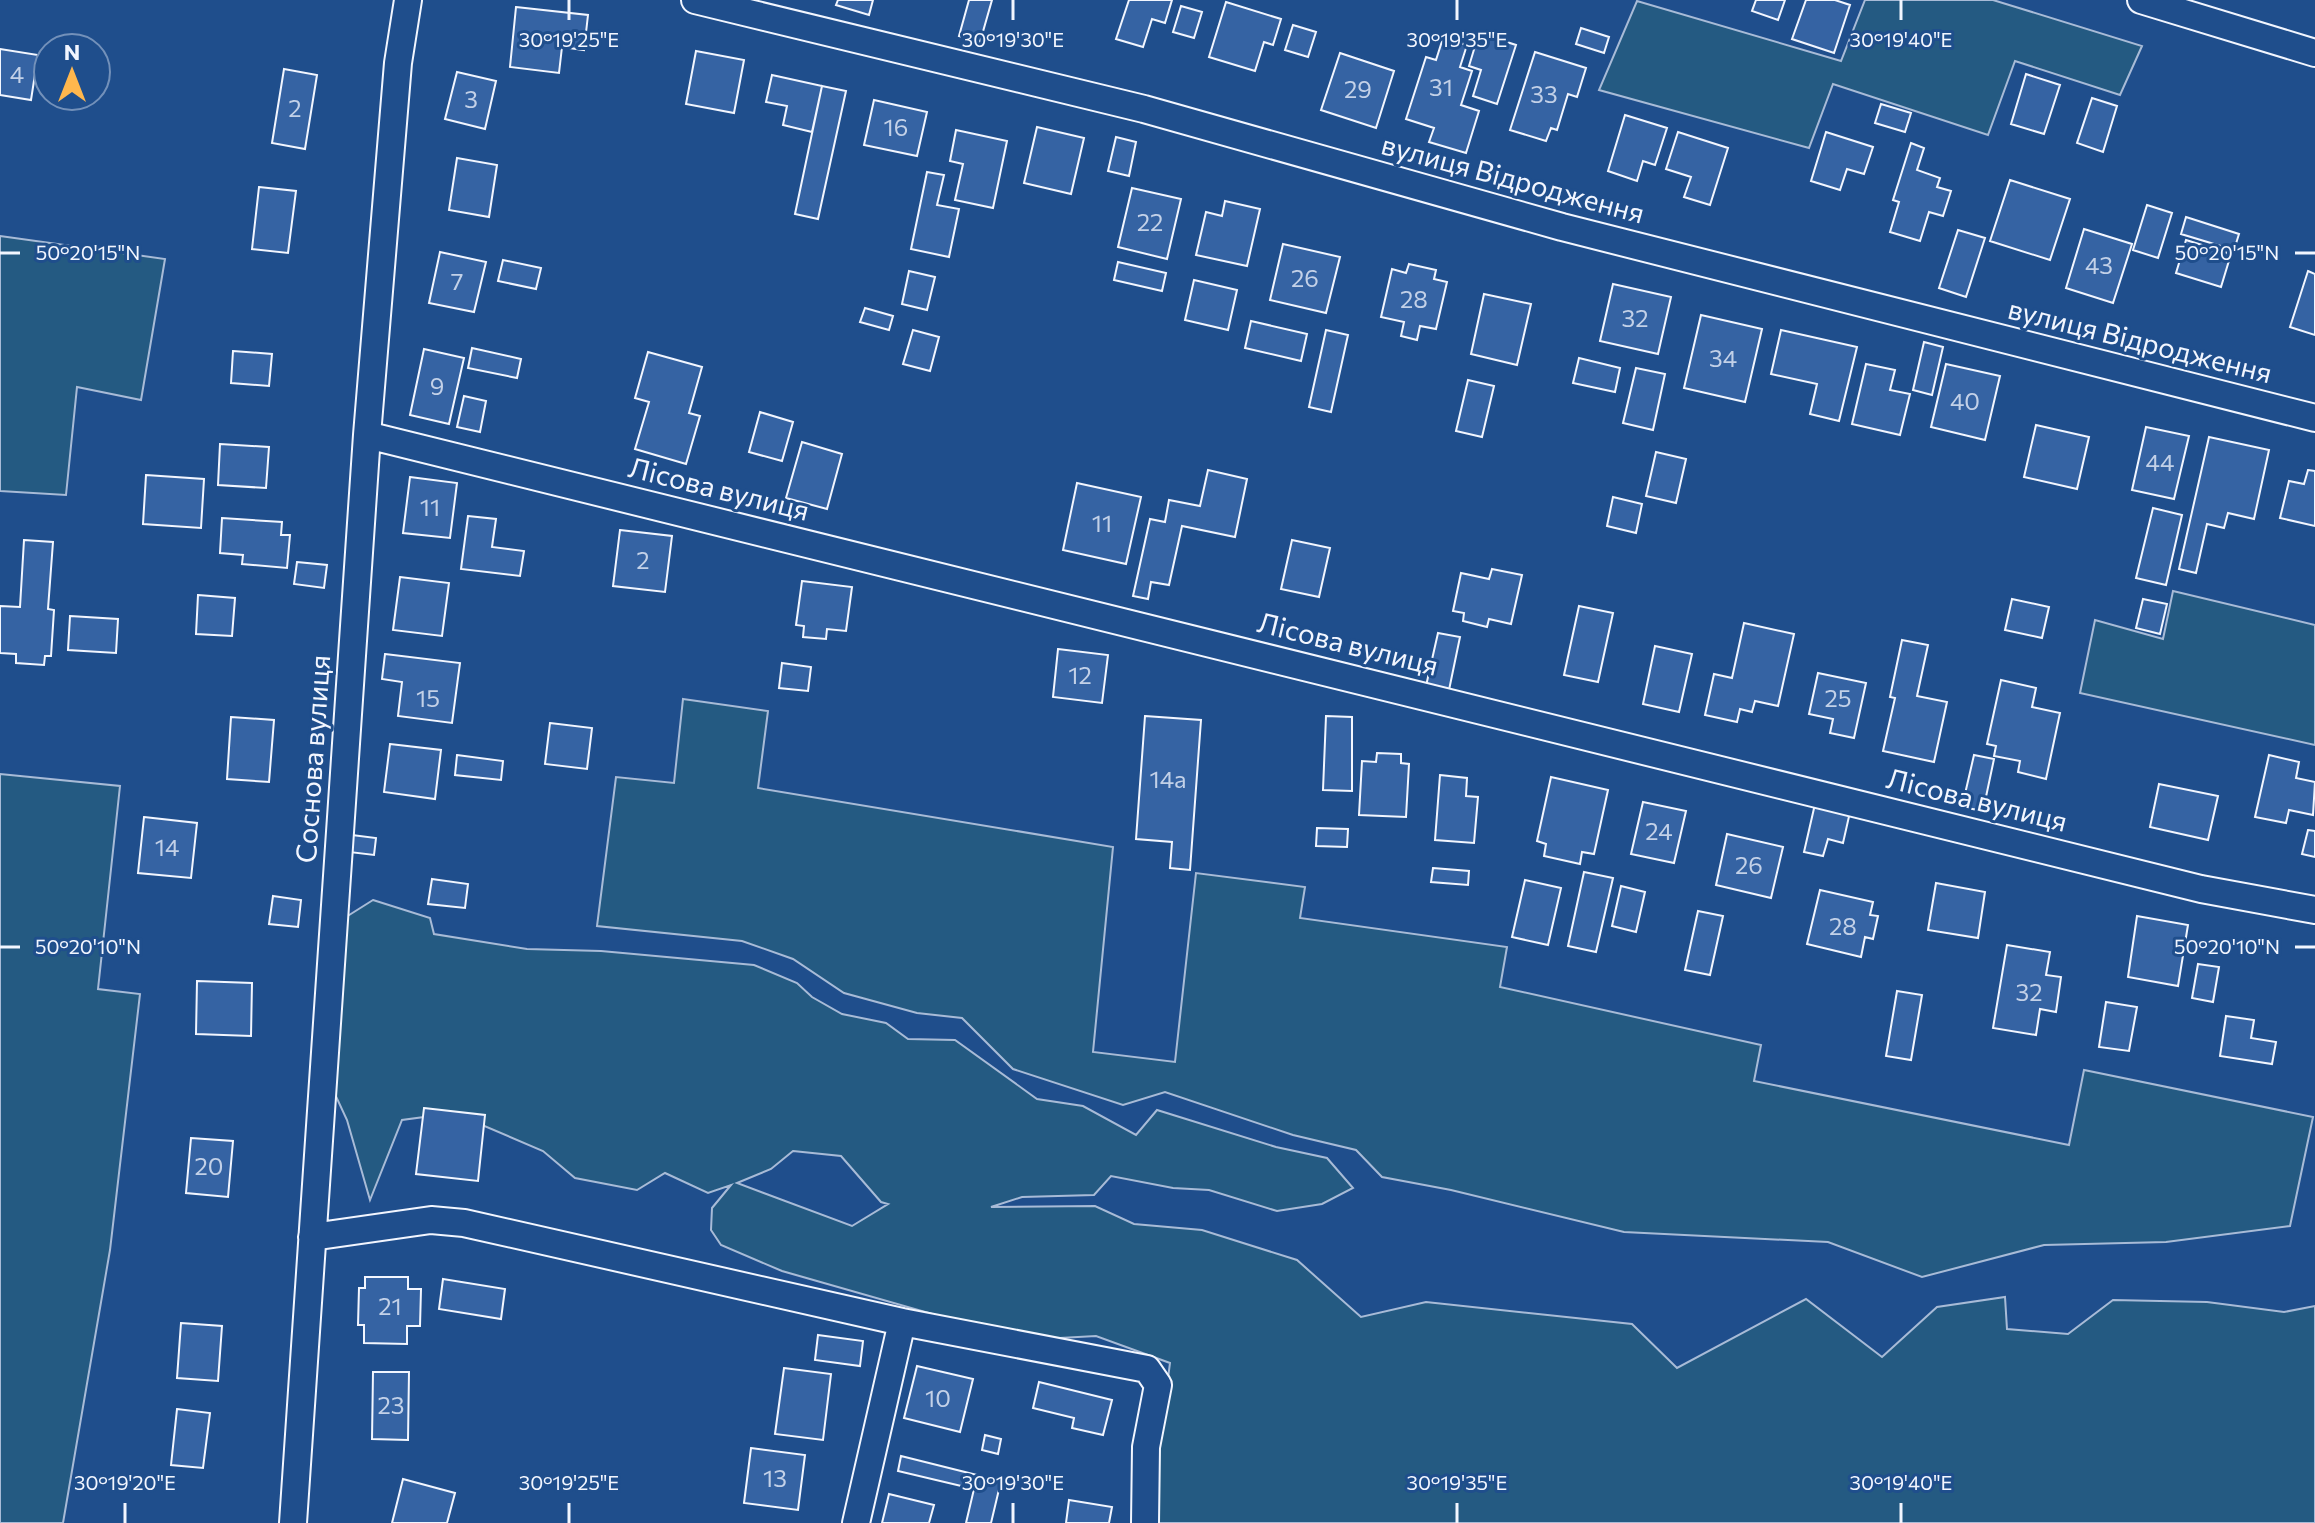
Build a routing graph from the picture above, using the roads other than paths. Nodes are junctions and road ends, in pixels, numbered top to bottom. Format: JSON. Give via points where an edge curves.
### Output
{"nodes":[{"id":1,"x":408,"y":0,"type":"edge"},
{"id":2,"x":695,"y":0,"type":"edge"},
{"id":3,"x":2141,"y":0,"type":"edge"},
{"id":4,"x":2315,"y":53,"type":"edge"},
{"id":5,"x":2315,"y":418,"type":"edge"},
{"id":6,"x":367,"y":435,"type":"junction"},
{"id":7,"x":2315,"y":910,"type":"edge"},
{"id":8,"x":312,"y":1237,"type":"junction"},
{"id":9,"x":902,"y":1322,"type":"junction"},
{"id":10,"x":293,"y":1523,"type":"edge"},
{"id":11,"x":856,"y":1523,"type":"edge"},
{"id":12,"x":1145,"y":1523,"type":"edge"}],
"edges":[{"from":1,"to":6,"type":"street","name":"Соснова вулиця","via":[[398,63]]},
{"from":2,"to":5,"type":"street","name":"вулиця Відродження","via":[[1144,109],[1562,227]]},
{"from":3,"to":4,"type":"street"},
{"from":6,"to":7,"type":"street","name":"Лісова вулиця","via":[[2201,889]]},
{"from":6,"to":8,"type":"street","name":"Соснова вулиця"},
{"from":8,"to":9,"type":"street","via":[[431,1220],[464,1223]]},
{"from":8,"to":10,"type":"street","name":"Соснова вулиця"},
{"from":9,"to":11,"type":"street"},
{"from":9,"to":12,"type":"street","via":[[1147,1369],[1158,1385],[1146,1447]]}]}
